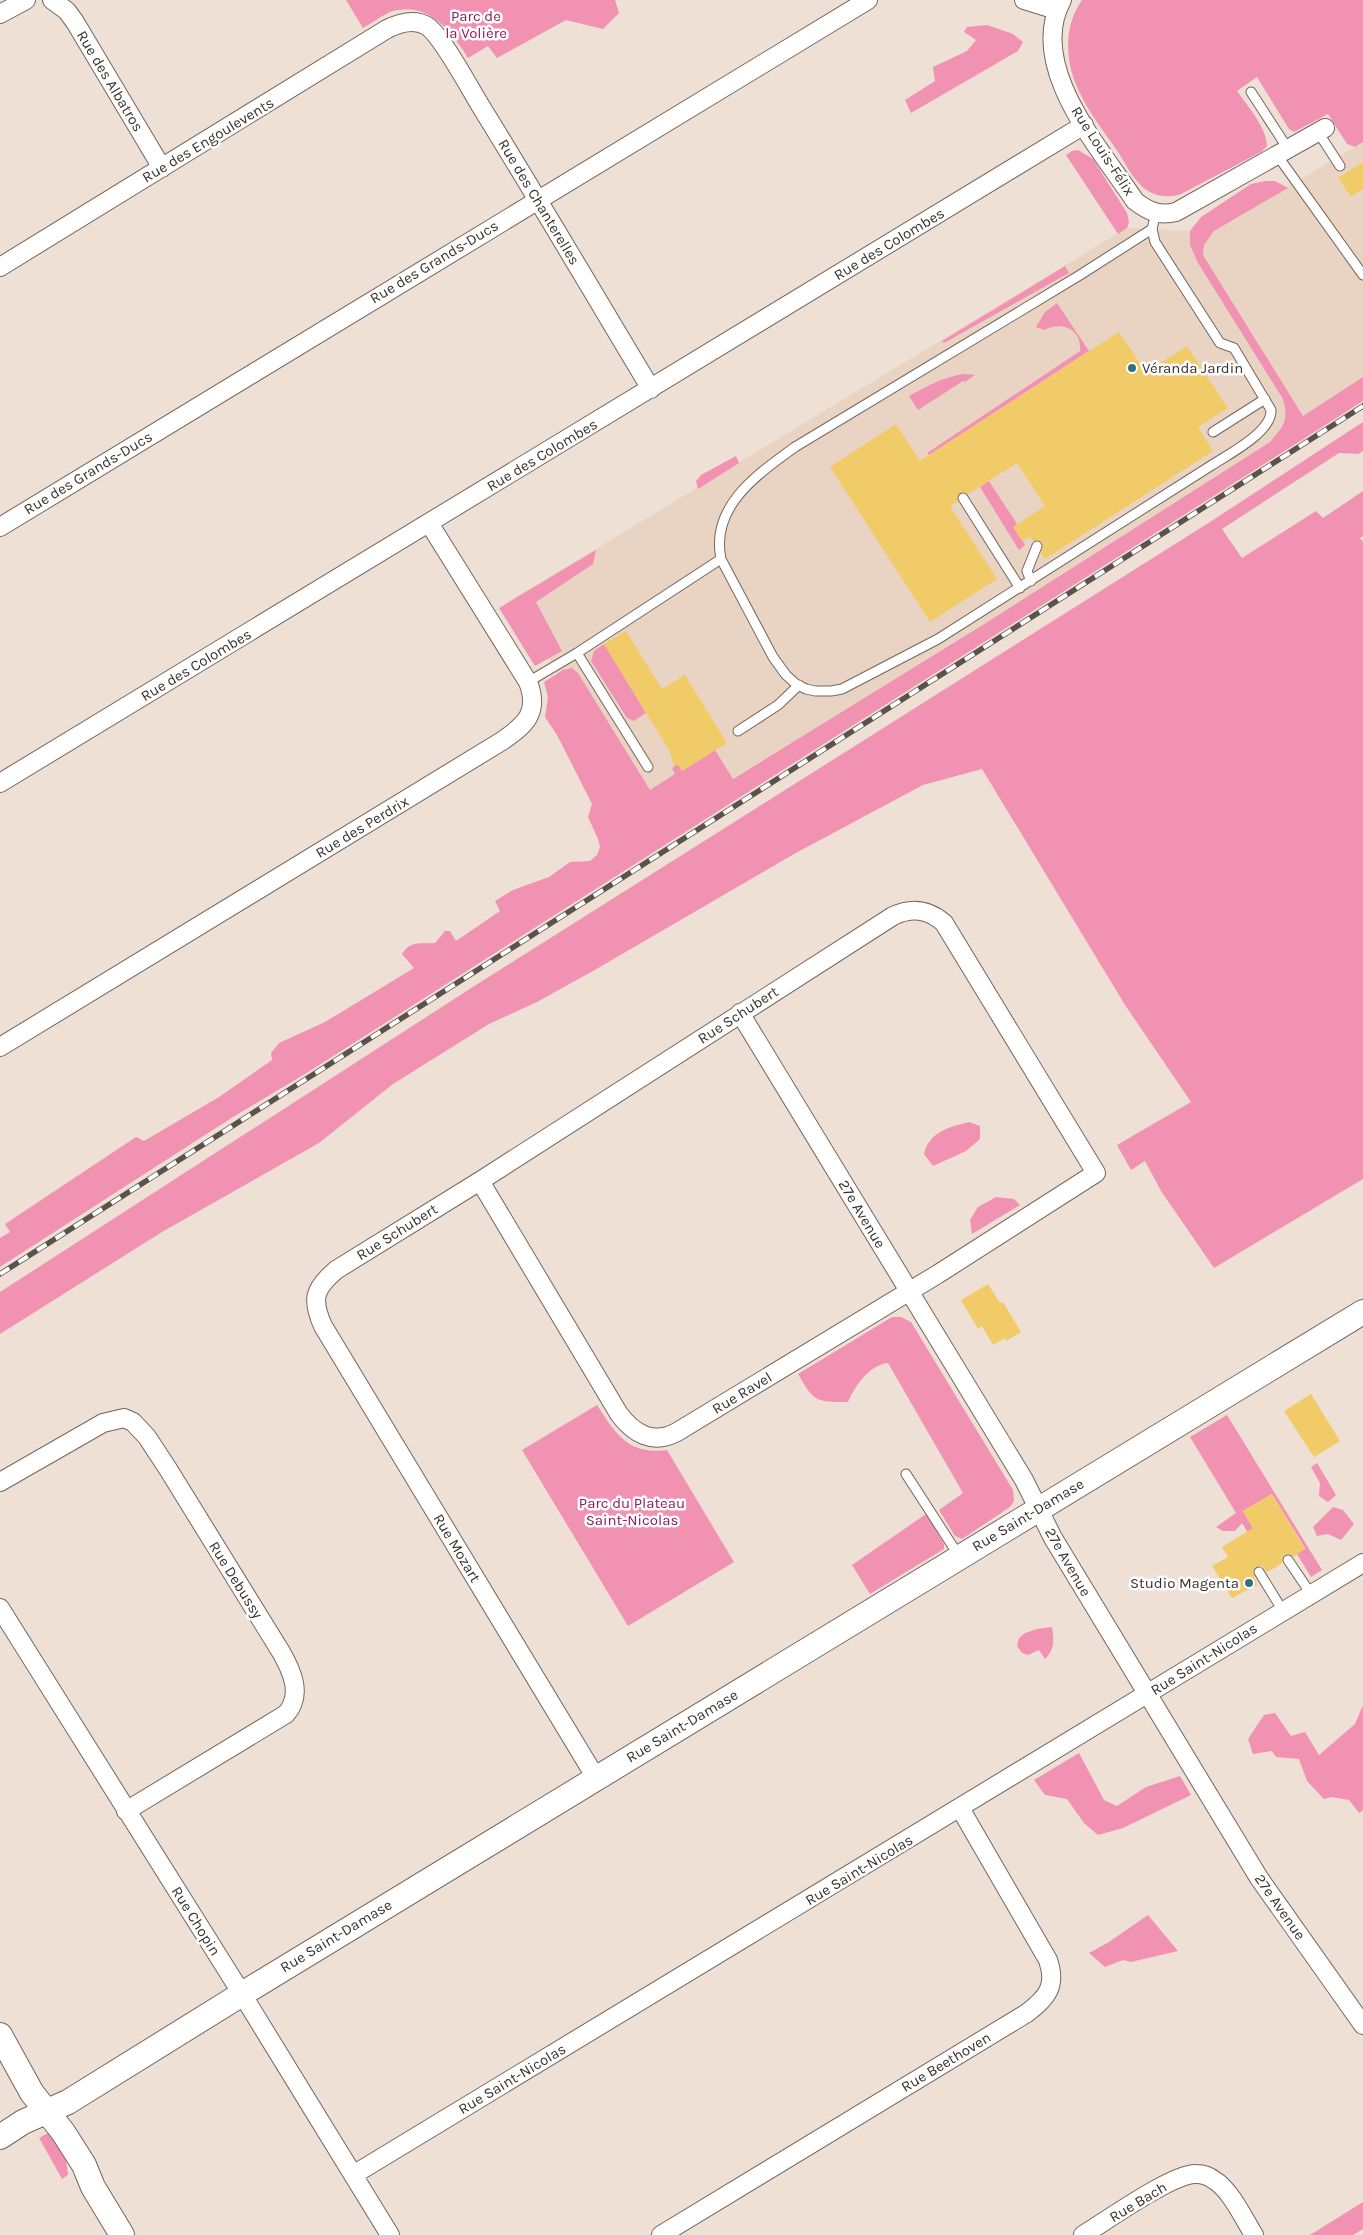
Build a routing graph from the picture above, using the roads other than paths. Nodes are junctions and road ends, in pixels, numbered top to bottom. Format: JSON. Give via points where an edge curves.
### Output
{"nodes":[{"id":1,"x":26,"y":0,"type":"edge"},
{"id":2,"x":52,"y":0,"type":"edge"},
{"id":3,"x":868,"y":0,"type":"edge"},
{"id":4,"x":1045,"y":3,"type":"edge"},
{"id":5,"x":0,"y":14,"type":"edge"},
{"id":6,"x":420,"y":23,"type":"joint"},
{"id":7,"x":1251,"y":92,"type":"dead end"},
{"id":8,"x":1084,"y":125,"type":"junction"},
{"id":9,"x":1322,"y":130,"type":"joint"},
{"id":10,"x":1283,"y":152,"type":"junction"},
{"id":11,"x":1340,"y":166,"type":"dead end"},
{"id":12,"x":162,"y":168,"type":"junction"},
{"id":13,"x":538,"y":199,"type":"junction"},
{"id":14,"x":1154,"y":221,"type":"junction"},
{"id":15,"x":0,"y":267,"type":"edge"},
{"id":16,"x":1363,"y":275,"type":"edge"},
{"id":17,"x":650,"y":389,"type":"junction"},
{"id":18,"x":1265,"y":399,"type":"junction"},
{"id":19,"x":1213,"y":432,"type":"dead end"},
{"id":20,"x":963,"y":498,"type":"dead end"},
{"id":21,"x":429,"y":523,"type":"junction"},
{"id":22,"x":0,"y":527,"type":"edge"},
{"id":23,"x":1037,"y":546,"type":"dead end"},
{"id":24,"x":721,"y":559,"type":"junction"},
{"id":25,"x":1031,"y":581,"type":"junction"},
{"id":26,"x":1020,"y":588,"type":"junction"},
{"id":27,"x":577,"y":653,"type":"junction"},
{"id":28,"x":528,"y":682,"type":"junction"},
{"id":29,"x":799,"y":685,"type":"junction"},
{"id":30,"x":738,"y":731,"type":"dead end"},
{"id":31,"x":648,"y":767,"type":"dead end"},
{"id":32,"x":0,"y":783,"type":"edge"},
{"id":33,"x":740,"y":1013,"type":"junction"},
{"id":34,"x":0,"y":1047,"type":"edge"},
{"id":35,"x":1096,"y":1173,"type":"joint"},
{"id":36,"x":480,"y":1181,"type":"junction"},
{"id":37,"x":909,"y":1291,"type":"junction"},
{"id":38,"x":1363,"y":1312,"type":"edge"},
{"id":39,"x":319,"y":1318,"type":"joint"},
{"id":40,"x":906,"y":1474,"type":"dead end"},
{"id":41,"x":0,"y":1482,"type":"edge"},
{"id":42,"x":1038,"y":1509,"type":"junction"},
{"id":43,"x":960,"y":1557,"type":"junction"},
{"id":44,"x":1288,"y":1560,"type":"dead end"},
{"id":45,"x":1363,"y":1562,"type":"edge"},
{"id":46,"x":1259,"y":1572,"type":"dead end"},
{"id":47,"x":1310,"y":1594,"type":"junction"},
{"id":48,"x":0,"y":1608,"type":"edge"},
{"id":49,"x":1283,"y":1611,"type":"junction"},
{"id":50,"x":1148,"y":1694,"type":"junction"},
{"id":51,"x":596,"y":1778,"type":"junction"},
{"id":52,"x":960,"y":1808,"type":"junction"},
{"id":53,"x":126,"y":1811,"type":"junction"},
{"id":54,"x":242,"y":1994,"type":"junction"},
{"id":55,"x":1363,"y":2025,"type":"edge"},
{"id":56,"x":0,"y":2035,"type":"edge"},
{"id":57,"x":48,"y":2111,"type":"junction"},
{"id":58,"x":0,"y":2137,"type":"edge"},
{"id":59,"x":353,"y":2175,"type":"junction"},
{"id":60,"x":122,"y":2235,"type":"edge"},
{"id":61,"x":390,"y":2235,"type":"edge"},
{"id":62,"x":661,"y":2235,"type":"edge"},
{"id":63,"x":1083,"y":2235,"type":"edge"},
{"id":64,"x":1254,"y":2235,"type":"edge"}],
"edges":[{"from":1,"to":5,"type":"street"},
{"from":2,"to":12,"type":"street","name":"Rue des Albatros","via":[[75,22]]},
{"from":3,"to":13,"type":"street","name":"Rue des Grands-Ducs"},
{"from":4,"to":8,"type":"street","name":"Rue Louis-Félix","via":[[1052,25],[1051,51],[1062,85]]},
{"from":6,"to":12,"type":"street","name":"Rue des Engoulevents","via":[[397,24],[387,29]]},
{"from":6,"to":13,"type":"street","name":"Rue des Chanterelles","via":[[432,30],[451,58]]},
{"from":7,"to":10,"type":"lane"},
{"from":8,"to":14,"type":"street","name":"Rue Louis-Félix","via":[[1136,201]]},
{"from":8,"to":17,"type":"street","name":"Rue des Colombes"},
{"from":9,"to":10,"type":"street"},
{"from":9,"to":11,"type":"lane"},
{"from":10,"to":14,"type":"street"},
{"from":10,"to":16,"type":"lane"},
{"from":12,"to":15,"type":"street","name":"Rue des Engoulevents"},
{"from":13,"to":17,"type":"street","name":"Rue des Chanterelles"},
{"from":13,"to":22,"type":"street","name":"Rue des Grands-Ducs"},
{"from":14,"to":18,"type":"lane","via":[[1155,242],[1220,343],[1234,348]]},
{"from":14,"to":24,"type":"lane","via":[[1080,275],[770,464],[752,479],[727,510],[718,547]]},
{"from":17,"to":21,"type":"street","name":"Rue des Colombes"},
{"from":18,"to":19,"type":"lane"},
{"from":18,"to":25,"type":"lane","via":[[1271,416],[1262,430]]},
{"from":20,"to":26,"type":"lane"},
{"from":21,"to":28,"type":"street","name":"Rue des Perdrix"},
{"from":21,"to":32,"type":"street","name":"Rue des Colombes"},
{"from":23,"to":25,"type":"lane","via":[[1027,570]]},
{"from":24,"to":27,"type":"lane"},
{"from":24,"to":29,"type":"lane","via":[[774,657],[786,675]]},
{"from":25,"to":26,"type":"lane"},
{"from":26,"to":29,"type":"lane","via":[[938,639],[842,689],[815,691]]},
{"from":27,"to":28,"type":"lane"},
{"from":27,"to":31,"type":"lane"},
{"from":28,"to":34,"type":"street","name":"Rue des Perdrix","via":[[533,701],[528,718],[502,742]]},
{"from":29,"to":30,"type":"lane","via":[[787,699]]},
{"from":33,"to":35,"type":"street","name":"Rue Schubert","via":[[893,916],[915,910],[930,913],[944,923]]},
{"from":33,"to":36,"type":"street","name":"Rue Schubert"},
{"from":33,"to":37,"type":"street","name":"27e Avenue"},
{"from":35,"to":37,"type":"street","name":"Rue Ravel"},
{"from":36,"to":37,"type":"street","name":"Rue Ravel","via":[[618,1414],[628,1427],[649,1438],[668,1437],[677,1432]]},
{"from":36,"to":39,"type":"street","name":"Rue Schubert","via":[[336,1270],[316,1294]]},
{"from":37,"to":42,"type":"street","name":"27e Avenue","via":[[1024,1480]]},
{"from":38,"to":42,"type":"street","name":"Rue Saint-Damase"},
{"from":39,"to":51,"type":"street","name":"Rue Mozart"},
{"from":40,"to":43,"type":"lane"},
{"from":41,"to":53,"type":"street","name":"Rue Debussy","via":[[103,1423],[124,1418],[133,1422],[168,1469],[290,1668],[295,1694],[292,1708],[286,1714]]},
{"from":42,"to":43,"type":"street","name":"Rue Saint-Damase"},
{"from":42,"to":50,"type":"street","name":"27e Avenue","via":[[1052,1538]]},
{"from":43,"to":51,"type":"street","name":"Rue Saint-Damase"},
{"from":44,"to":47,"type":"lane"},
{"from":45,"to":47,"type":"street","name":"Rue Saint-Nicolas"},
{"from":46,"to":49,"type":"lane"},
{"from":47,"to":49,"type":"street","name":"Rue Saint-Nicolas"},
{"from":48,"to":53,"type":"street","name":"Rue Chopin"},
{"from":49,"to":50,"type":"street","name":"Rue Saint-Nicolas"},
{"from":50,"to":52,"type":"street","name":"Rue Saint-Nicolas"},
{"from":50,"to":55,"type":"street","name":"27e Avenue","via":[[1259,1878]]},
{"from":51,"to":54,"type":"street","name":"Rue Saint-Damase"},
{"from":52,"to":59,"type":"street","name":"Rue Saint-Nicolas"},
{"from":52,"to":62,"type":"street","name":"Rue Beethoven","via":[[1048,1960],[1052,1976],[1044,1999],[1027,2013]]},
{"from":53,"to":54,"type":"street","name":"Rue Chopin"},
{"from":54,"to":57,"type":"street","name":"Rue Saint-Damase","via":[[68,2102]]},
{"from":54,"to":59,"type":"street","name":"Rue Chopin"},
{"from":56,"to":57,"type":"street","via":[[32,2093]]},
{"from":57,"to":58,"type":"street","name":"Rue Saint-Damase"},
{"from":57,"to":60,"type":"street","via":[[84,2165],[93,2187]]},
{"from":59,"to":61,"type":"street","name":"Rue Chopin"},
{"from":63,"to":64,"type":"street","name":"Rue Bach","via":[[1176,2179],[1196,2174],[1216,2181],[1226,2191]]}]}
